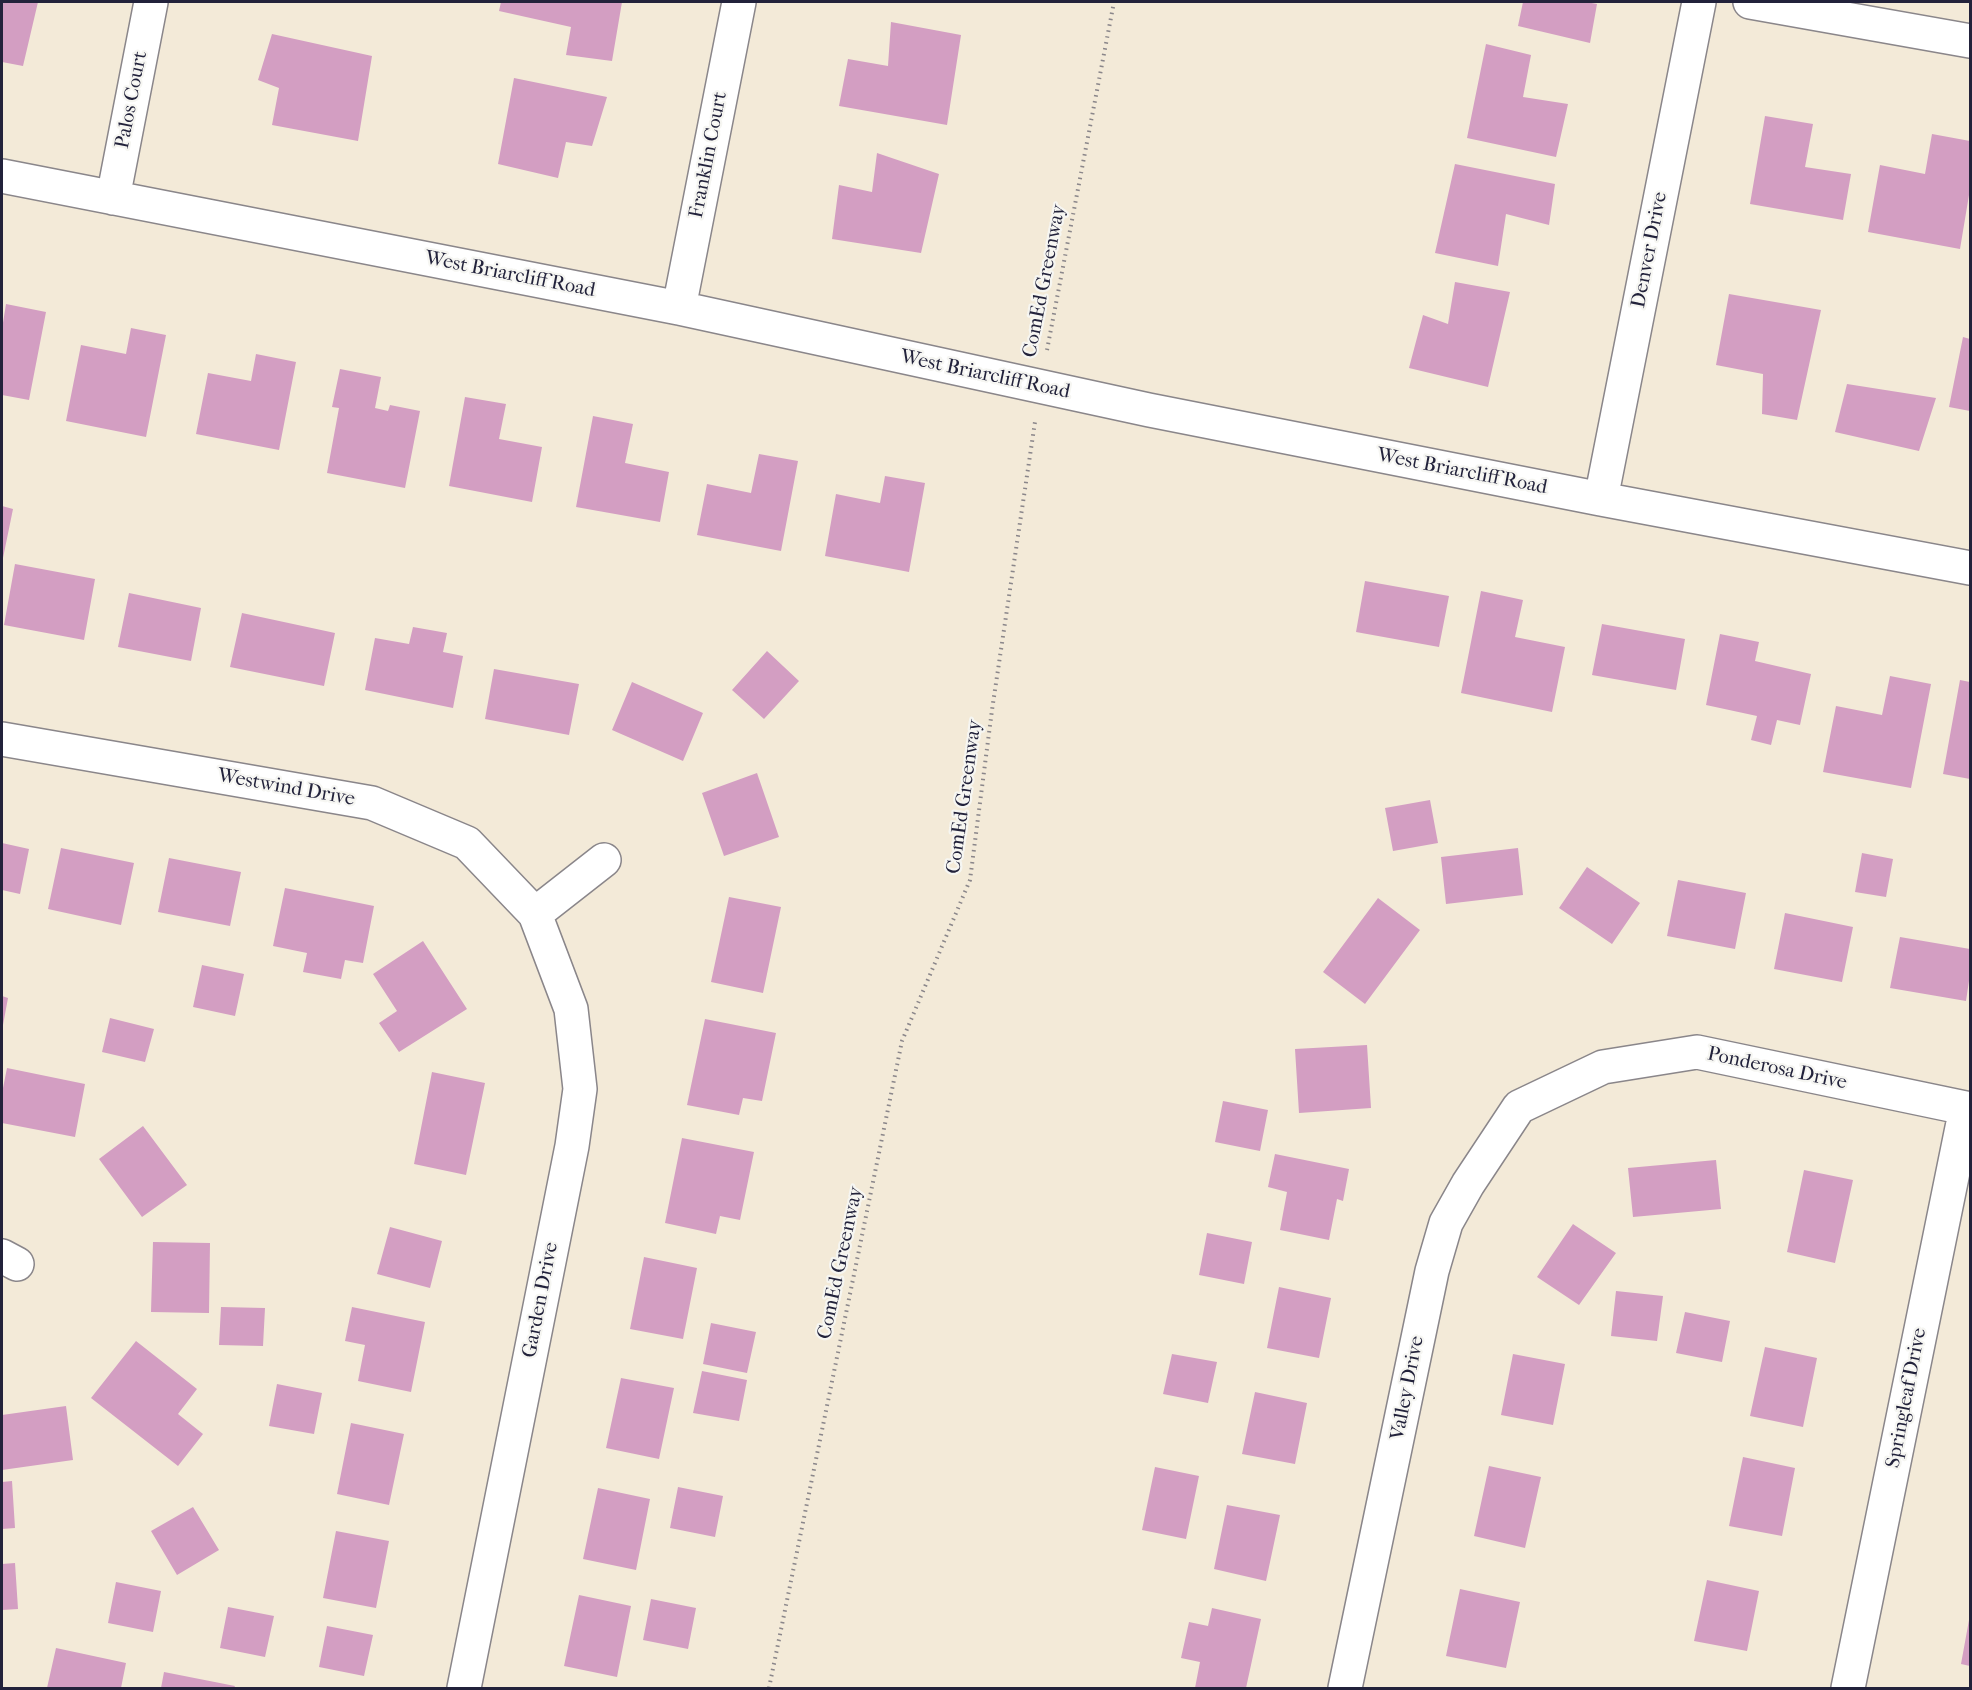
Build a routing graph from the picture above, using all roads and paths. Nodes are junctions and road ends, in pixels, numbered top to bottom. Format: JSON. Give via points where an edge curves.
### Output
{"nodes":[{"id":1,"x":151,"y":2,"type":"edge"},
{"id":2,"x":739,"y":2,"type":"edge"},
{"id":3,"x":1114,"y":2,"type":"edge"},
{"id":4,"x":1699,"y":2,"type":"edge"},
{"id":5,"x":1750,"y":2,"type":"edge"},
{"id":6,"x":1971,"y":41,"type":"edge"},
{"id":7,"x":2,"y":176,"type":"edge"},
{"id":8,"x":113,"y":198,"type":"junction"},
{"id":9,"x":679,"y":308,"type":"junction"},
{"id":10,"x":1040,"y":386,"type":"junction"},
{"id":11,"x":1601,"y":500,"type":"junction"},
{"id":12,"x":1971,"y":568,"type":"edge"},
{"id":13,"x":2,"y":739,"type":"edge"},
{"id":14,"x":604,"y":860,"type":"dead end"},
{"id":15,"x":535,"y":914,"type":"junction"},
{"id":16,"x":1519,"y":1107,"type":"joint"},
{"id":17,"x":1968,"y":1108,"type":"edge"},
{"id":18,"x":464,"y":1689,"type":"edge"},
{"id":19,"x":769,"y":1689,"type":"edge"},
{"id":20,"x":1345,"y":1689,"type":"edge"},
{"id":21,"x":1848,"y":1689,"type":"edge"}],
"edges":[{"from":1,"to":8,"type":"street","name":"Palos Court"},
{"from":2,"to":9,"type":"street","name":"Franklin Court"},
{"from":3,"to":10,"type":"path","name":"ComEd Greenway"},
{"from":4,"to":11,"type":"street","name":"Denver Drive"},
{"from":5,"to":6,"type":"street"},
{"from":7,"to":8,"type":"street","name":"West Briarcliff Road"},
{"from":8,"to":9,"type":"street","name":"West Briarcliff Road"},
{"from":9,"to":10,"type":"street","name":"West Briarcliff Road"},
{"from":10,"to":11,"type":"street","name":"West Briarcliff Road"},
{"from":10,"to":19,"type":"path","name":"ComEd Greenway","via":[[970,880],[902,1041]]},
{"from":11,"to":12,"type":"street","name":"West Briarcliff Road"},
{"from":13,"to":15,"type":"street","name":"Westwind Drive","via":[[372,803],[467,843]]},
{"from":14,"to":15,"type":"street"},
{"from":15,"to":18,"type":"street","name":"Garden Drive","via":[[571,1010],[580,1089]]},
{"from":16,"to":17,"type":"street","name":"Ponderosa Drive","via":[[1603,1067],[1697,1052]]},
{"from":16,"to":20,"type":"street","name":"Valley Drive","via":[[1446,1223],[1434,1261]]},
{"from":17,"to":21,"type":"street","name":"Springleaf Drive"}]}
